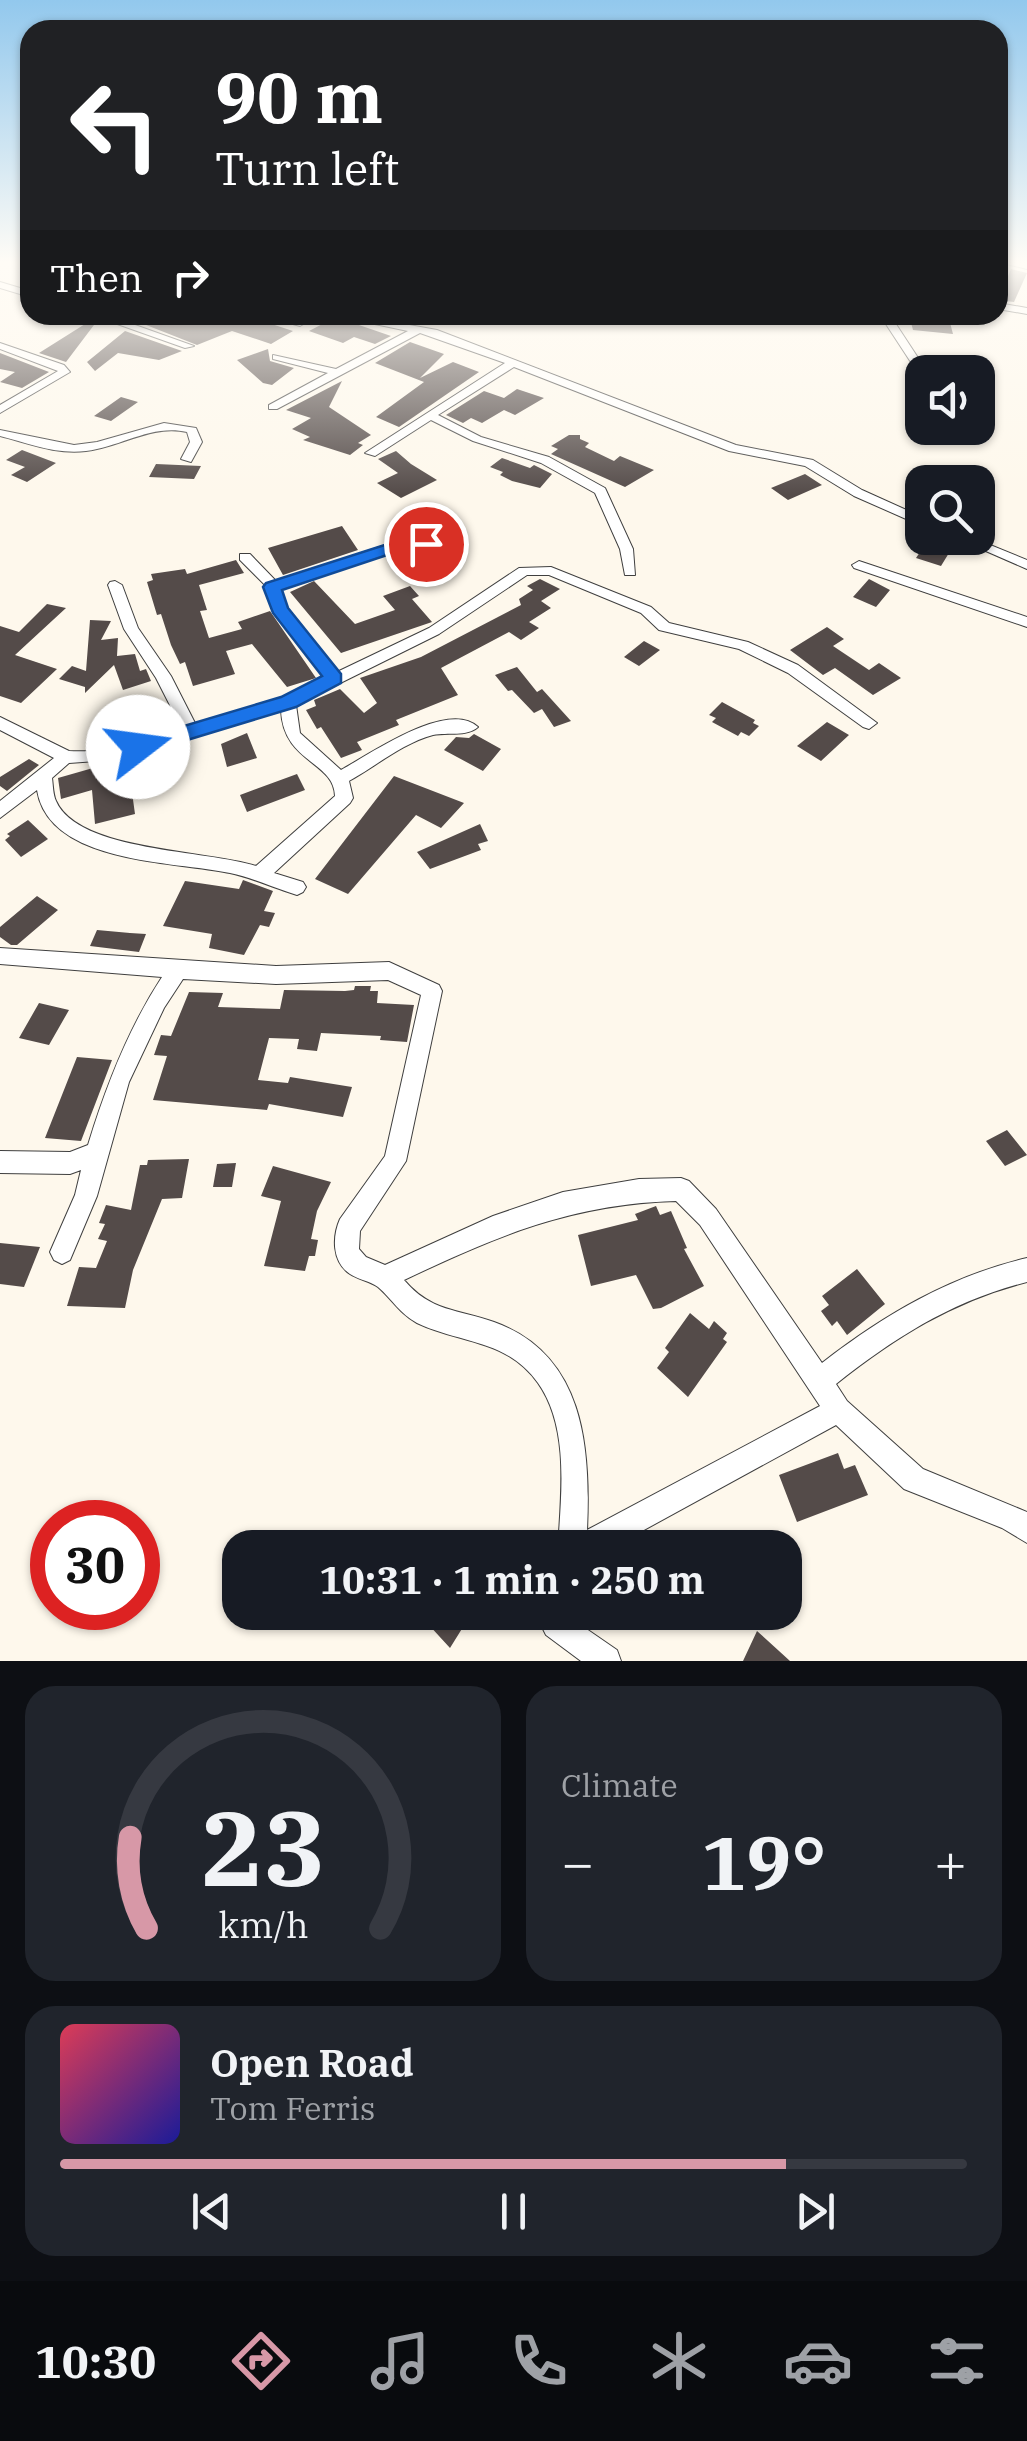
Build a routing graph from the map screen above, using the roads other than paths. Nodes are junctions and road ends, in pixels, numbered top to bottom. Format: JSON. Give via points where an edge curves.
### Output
{"nodes":[{"id":1,"x":170,"y":340,"type":"edge"},
{"id":2,"x":400,"y":340,"type":"edge"},
{"id":3,"x":448,"y":340,"type":"edge"},
{"id":4,"x":0,"y":346,"type":"edge"},
{"id":5,"x":189,"y":346,"type":"dead end"},
{"id":6,"x":278,"y":357,"type":"dead end"},
{"id":7,"x":513,"y":363,"type":"junction"},
{"id":8,"x":339,"y":373,"type":"junction"},
{"id":9,"x":273,"y":407,"type":"dead end"},
{"id":10,"x":0,"y":410,"type":"edge"},
{"id":11,"x":431,"y":416,"type":"junction"},
{"id":12,"x":0,"y":433,"type":"edge"},
{"id":13,"x":371,"y":454,"type":"dead end"},
{"id":14,"x":187,"y":460,"type":"dead end"},
{"id":15,"x":905,"y":514,"type":"edge"},
{"id":16,"x":995,"y":553,"type":"edge"},
{"id":17,"x":442,"y":555,"type":"dead end"},
{"id":18,"x":245,"y":557,"type":"dead end"},
{"id":19,"x":859,"y":565,"type":"dead end"},
{"id":20,"x":1026,"y":567,"type":"edge"},
{"id":21,"x":630,"y":572,"type":"dead end"},
{"id":22,"x":115,"y":585,"type":"dead end"},
{"id":23,"x":272,"y":587,"type":"junction"},
{"id":24,"x":1027,"y":622,"type":"edge"},
{"id":25,"x":334,"y":678,"type":"junction"},
{"id":26,"x":288,"y":702,"type":"junction"},
{"id":27,"x":0,"y":723,"type":"edge"},
{"id":28,"x":869,"y":723,"type":"dead end"},
{"id":29,"x":470,"y":727,"type":"dead end"},
{"id":30,"x":192,"y":732,"type":"junction"},
{"id":31,"x":66,"y":757,"type":"junction"},
{"id":32,"x":43,"y":777,"type":"junction"},
{"id":33,"x":340,"y":778,"type":"junction"},
{"id":34,"x":0,"y":811,"type":"edge"},
{"id":35,"x":259,"y":876,"type":"junction"},
{"id":36,"x":297,"y":887,"type":"dead end"},
{"id":37,"x":0,"y":956,"type":"edge"},
{"id":38,"x":178,"y":970,"type":"junction"},
{"id":39,"x":97,"y":1153,"type":"junction"},
{"id":40,"x":0,"y":1162,"type":"edge"},
{"id":41,"x":62,"y":1252,"type":"dead end"},
{"id":42,"x":1027,"y":1270,"type":"edge"},
{"id":43,"x":385,"y":1276,"type":"junction"},
{"id":44,"x":818,"y":1382,"type":"junction"},
{"id":45,"x":838,"y":1410,"type":"junction"},
{"id":46,"x":1027,"y":1529,"type":"edge"},
{"id":47,"x":573,"y":1530,"type":"edge"},
{"id":48,"x":615,"y":1530,"type":"edge"},
{"id":49,"x":563,"y":1630,"type":"edge"},
{"id":50,"x":606,"y":1661,"type":"edge"}],
"edges":[{"from":1,"to":5,"type":"street"},
{"from":2,"to":8,"type":"street"},
{"from":3,"to":7,"type":"street"},
{"from":4,"to":10,"type":"street","via":[[65,372]]},
{"from":6,"to":8,"type":"street"},
{"from":7,"to":11,"type":"street"},
{"from":7,"to":15,"type":"street","via":[[733,448],[817,466]]},
{"from":8,"to":9,"type":"street"},
{"from":11,"to":13,"type":"street"},
{"from":11,"to":21,"type":"street","via":[[545,460],[601,491],[628,543]]},
{"from":12,"to":14,"type":"street","via":[[85,448],[179,425],[192,430],[196,442]]},
{"from":16,"to":20,"type":"street"},
{"from":17,"to":23,"type":"street","via":[[426,544],[400,545]]},
{"from":18,"to":23,"type":"street"},
{"from":19,"to":24,"type":"street"},
{"from":22,"to":30,"type":"street","via":[[130,629]]},
{"from":23,"to":25,"type":"street","via":[[279,609]]},
{"from":25,"to":26,"type":"street"},
{"from":25,"to":28,"type":"street","via":[[434,631],[524,571],[551,572],[646,610],[664,627],[743,645],[793,669]]},
{"from":26,"to":30,"type":"street"},
{"from":26,"to":33,"type":"street","via":[[296,740]]},
{"from":27,"to":31,"type":"street"},
{"from":29,"to":33,"type":"street","via":[[408,736]]},
{"from":30,"to":31,"type":"street","via":[[110,754]]},
{"from":31,"to":32,"type":"street"},
{"from":32,"to":34,"type":"street"},
{"from":32,"to":35,"type":"street","via":[[42,793],[57,818],[102,844]]},
{"from":33,"to":35,"type":"street","via":[[346,790],[339,806]]},
{"from":35,"to":36,"type":"street"},
{"from":37,"to":38,"type":"street"},
{"from":38,"to":39,"type":"street","via":[[119,1080]]},
{"from":38,"to":43,"type":"street","via":[[388,971],[432,992],[394,1162],[348,1226],[347,1253]]},
{"from":39,"to":40,"type":"street","via":[[70,1163]]},
{"from":39,"to":41,"type":"street"},
{"from":42,"to":44,"type":"street","via":[[922,1311]]},
{"from":43,"to":44,"type":"street","via":[[523,1213],[586,1196],[681,1189],[708,1217]]},
{"from":43,"to":47,"type":"street","via":[[416,1310],[498,1335],[546,1371],[572,1429]]},
{"from":44,"to":45,"type":"street"},
{"from":45,"to":46,"type":"street","via":[[914,1479]]},
{"from":45,"to":48,"type":"street"},
{"from":49,"to":50,"type":"street"}]}
